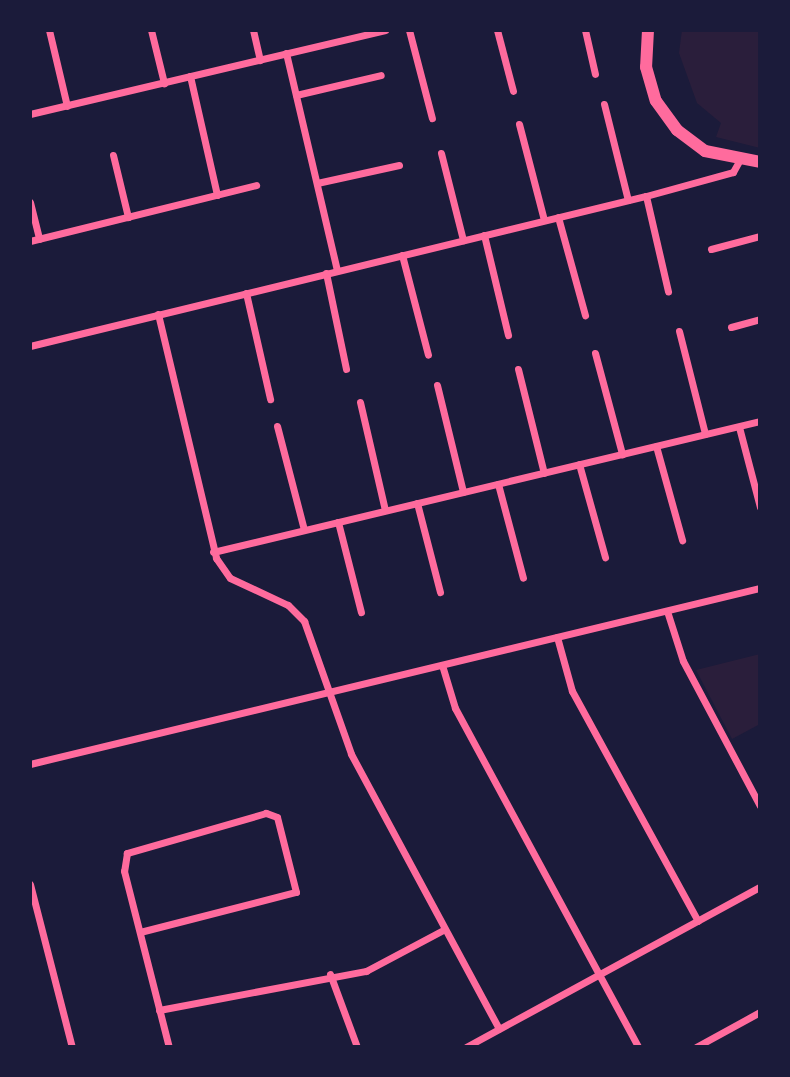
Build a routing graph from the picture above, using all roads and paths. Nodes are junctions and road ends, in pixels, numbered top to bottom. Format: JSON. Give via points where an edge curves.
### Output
{"nodes":[{"id":1,"x":49,"y":30,"type":"edge"},
{"id":2,"x":151,"y":30,"type":"edge"},
{"id":3,"x":253,"y":30,"type":"edge"},
{"id":4,"x":385,"y":30,"type":"edge"},
{"id":5,"x":409,"y":30,"type":"edge"},
{"id":6,"x":497,"y":30,"type":"edge"},
{"id":7,"x":586,"y":30,"type":"edge"},
{"id":8,"x":648,"y":30,"type":"edge"},
{"id":9,"x":358,"y":33,"type":"edge"},
{"id":10,"x":286,"y":53,"type":"junction"},
{"id":11,"x":260,"y":60,"type":"junction"},
{"id":12,"x":595,"y":74,"type":"dead end"},
{"id":13,"x":382,"y":75,"type":"dead end"},
{"id":14,"x":190,"y":76,"type":"junction"},
{"id":15,"x":164,"y":83,"type":"junction"},
{"id":16,"x":513,"y":91,"type":"dead end"},
{"id":17,"x":296,"y":95,"type":"junction"},
{"id":18,"x":604,"y":104,"type":"dead end"},
{"id":19,"x":67,"y":106,"type":"junction"},
{"id":20,"x":30,"y":114,"type":"edge"},
{"id":21,"x":432,"y":118,"type":"dead end"},
{"id":22,"x":519,"y":124,"type":"dead end"},
{"id":23,"x":441,"y":153,"type":"dead end"},
{"id":24,"x":113,"y":155,"type":"dead end"},
{"id":25,"x":739,"y":161,"type":"junction"},
{"id":26,"x":760,"y":162,"type":"edge"},
{"id":27,"x":399,"y":166,"type":"dead end"},
{"id":28,"x":317,"y":183,"type":"junction"},
{"id":29,"x":256,"y":185,"type":"dead end"},
{"id":30,"x":218,"y":195,"type":"junction"},
{"id":31,"x":646,"y":196,"type":"junction"},
{"id":32,"x":628,"y":200,"type":"junction"},
{"id":33,"x":30,"y":202,"type":"edge"},
{"id":34,"x":128,"y":217,"type":"junction"},
{"id":35,"x":558,"y":217,"type":"junction"},
{"id":36,"x":544,"y":220,"type":"junction"},
{"id":37,"x":484,"y":235,"type":"junction"},
{"id":38,"x":760,"y":236,"type":"edge"},
{"id":39,"x":39,"y":239,"type":"junction"},
{"id":40,"x":463,"y":240,"type":"junction"},
{"id":41,"x":30,"y":241,"type":"edge"},
{"id":42,"x":711,"y":249,"type":"dead end"},
{"id":43,"x":402,"y":255,"type":"junction"},
{"id":44,"x":337,"y":270,"type":"junction"},
{"id":45,"x":327,"y":273,"type":"junction"},
{"id":46,"x":668,"y":291,"type":"dead end"},
{"id":47,"x":246,"y":293,"type":"junction"},
{"id":48,"x":158,"y":314,"type":"junction"},
{"id":49,"x":585,"y":315,"type":"dead end"},
{"id":50,"x":760,"y":320,"type":"edge"},
{"id":51,"x":731,"y":327,"type":"dead end"},
{"id":52,"x":679,"y":331,"type":"dead end"},
{"id":53,"x":508,"y":335,"type":"dead end"},
{"id":54,"x":30,"y":346,"type":"edge"},
{"id":55,"x":595,"y":353,"type":"dead end"},
{"id":56,"x":428,"y":355,"type":"dead end"},
{"id":57,"x":346,"y":369,"type":"dead end"},
{"id":58,"x":517,"y":369,"type":"dead end"},
{"id":59,"x":437,"y":385,"type":"dead end"},
{"id":60,"x":271,"y":399,"type":"dead end"},
{"id":61,"x":360,"y":402,"type":"dead end"},
{"id":62,"x":760,"y":421,"type":"edge"},
{"id":63,"x":277,"y":426,"type":"dead end"},
{"id":64,"x":739,"y":427,"type":"junction"},
{"id":65,"x":705,"y":434,"type":"junction"},
{"id":66,"x":656,"y":446,"type":"junction"},
{"id":67,"x":622,"y":454,"type":"junction"},
{"id":68,"x":579,"y":464,"type":"junction"},
{"id":69,"x":544,"y":473,"type":"junction"},
{"id":70,"x":498,"y":484,"type":"junction"},
{"id":71,"x":463,"y":492,"type":"junction"},
{"id":72,"x":417,"y":503,"type":"junction"},
{"id":73,"x":760,"y":507,"type":"edge"},
{"id":74,"x":385,"y":510,"type":"junction"},
{"id":75,"x":338,"y":522,"type":"junction"},
{"id":76,"x":304,"y":530,"type":"junction"},
{"id":77,"x":682,"y":540,"type":"dead end"},
{"id":78,"x":213,"y":552,"type":"junction"},
{"id":79,"x":605,"y":557,"type":"dead end"},
{"id":80,"x":523,"y":578,"type":"dead end"},
{"id":81,"x":760,"y":588,"type":"edge"},
{"id":82,"x":440,"y":592,"type":"dead end"},
{"id":83,"x":667,"y":611,"type":"junction"},
{"id":84,"x":361,"y":612,"type":"dead end"},
{"id":85,"x":557,"y":637,"type":"junction"},
{"id":86,"x":442,"y":665,"type":"junction"},
{"id":87,"x":327,"y":692,"type":"junction"},
{"id":88,"x":30,"y":764,"type":"edge"},
{"id":89,"x":760,"y":806,"type":"edge"},
{"id":90,"x":31,"y":885,"type":"edge"},
{"id":91,"x":760,"y":887,"type":"edge"},
{"id":92,"x":698,"y":921,"type":"junction"},
{"id":93,"x":446,"y":929,"type":"junction"},
{"id":94,"x":140,"y":932,"type":"junction"},
{"id":95,"x":330,"y":974,"type":"junction"},
{"id":96,"x":599,"y":975,"type":"junction"},
{"id":97,"x":159,"y":1010,"type":"junction"},
{"id":98,"x":760,"y":1012,"type":"edge"},
{"id":99,"x":499,"y":1029,"type":"junction"},
{"id":100,"x":72,"y":1047,"type":"edge"},
{"id":101,"x":169,"y":1047,"type":"edge"},
{"id":102,"x":357,"y":1047,"type":"edge"},
{"id":103,"x":466,"y":1047,"type":"edge"},
{"id":104,"x":638,"y":1047,"type":"edge"},
{"id":105,"x":696,"y":1047,"type":"edge"}],
"edges":[{"from":1,"to":19,"type":"street"},
{"from":2,"to":15,"type":"street"},
{"from":3,"to":11,"type":"street"},
{"from":4,"to":9,"type":"street"},
{"from":5,"to":21,"type":"street"},
{"from":6,"to":16,"type":"street"},
{"from":7,"to":12,"type":"street"},
{"from":8,"to":25,"type":"street","via":[[646,66],[656,101],[677,130],[705,150]]},
{"from":9,"to":10,"type":"street"},
{"from":10,"to":11,"type":"street"},
{"from":10,"to":17,"type":"street"},
{"from":11,"to":14,"type":"street"},
{"from":13,"to":17,"type":"street"},
{"from":14,"to":15,"type":"street"},
{"from":14,"to":30,"type":"street"},
{"from":15,"to":19,"type":"street"},
{"from":17,"to":28,"type":"street"},
{"from":18,"to":32,"type":"street"},
{"from":19,"to":20,"type":"street"},
{"from":22,"to":36,"type":"street"},
{"from":23,"to":40,"type":"street"},
{"from":24,"to":34,"type":"street"},
{"from":25,"to":26,"type":"street"},
{"from":25,"to":31,"type":"street","via":[[733,172]]},
{"from":27,"to":28,"type":"street"},
{"from":28,"to":44,"type":"street"},
{"from":29,"to":30,"type":"street"},
{"from":30,"to":34,"type":"street"},
{"from":31,"to":32,"type":"street"},
{"from":31,"to":46,"type":"street"},
{"from":32,"to":35,"type":"street"},
{"from":33,"to":39,"type":"street"},
{"from":34,"to":39,"type":"street"},
{"from":35,"to":36,"type":"street"},
{"from":35,"to":49,"type":"street"},
{"from":36,"to":37,"type":"street"},
{"from":37,"to":40,"type":"street"},
{"from":37,"to":53,"type":"street"},
{"from":38,"to":42,"type":"street"},
{"from":39,"to":41,"type":"street"},
{"from":40,"to":43,"type":"street"},
{"from":43,"to":44,"type":"street"},
{"from":43,"to":56,"type":"street"},
{"from":44,"to":45,"type":"street"},
{"from":45,"to":47,"type":"street"},
{"from":45,"to":57,"type":"street"},
{"from":47,"to":48,"type":"street"},
{"from":47,"to":60,"type":"street"},
{"from":48,"to":54,"type":"street"},
{"from":48,"to":78,"type":"street"},
{"from":50,"to":51,"type":"street"},
{"from":52,"to":65,"type":"street"},
{"from":55,"to":67,"type":"street"},
{"from":58,"to":69,"type":"street"},
{"from":59,"to":71,"type":"street"},
{"from":61,"to":74,"type":"street"},
{"from":62,"to":64,"type":"street"},
{"from":63,"to":76,"type":"street"},
{"from":64,"to":65,"type":"street"},
{"from":64,"to":73,"type":"street"},
{"from":65,"to":66,"type":"street"},
{"from":66,"to":67,"type":"street"},
{"from":66,"to":77,"type":"street"},
{"from":67,"to":68,"type":"street"},
{"from":68,"to":69,"type":"street"},
{"from":68,"to":79,"type":"street"},
{"from":69,"to":70,"type":"street"},
{"from":70,"to":71,"type":"street"},
{"from":70,"to":80,"type":"street"},
{"from":71,"to":72,"type":"street"},
{"from":72,"to":74,"type":"street"},
{"from":72,"to":82,"type":"street"},
{"from":74,"to":75,"type":"street"},
{"from":75,"to":76,"type":"street"},
{"from":75,"to":84,"type":"street"},
{"from":76,"to":78,"type":"street"},
{"from":78,"to":87,"type":"street","via":[[230,578],[297,611]]},
{"from":81,"to":83,"type":"street"},
{"from":83,"to":85,"type":"street"},
{"from":83,"to":89,"type":"street","via":[[683,661]]},
{"from":85,"to":86,"type":"street"},
{"from":85,"to":92,"type":"street","via":[[572,691]]},
{"from":86,"to":87,"type":"street"},
{"from":86,"to":96,"type":"street","via":[[455,708]]},
{"from":87,"to":88,"type":"street"},
{"from":87,"to":93,"type":"street","via":[[351,754]]},
{"from":90,"to":100,"type":"street"},
{"from":91,"to":92,"type":"street"},
{"from":92,"to":96,"type":"street"},
{"from":93,"to":95,"type":"street","via":[[366,971]]},
{"from":93,"to":99,"type":"street"},
{"from":94,"to":94,"type":"street","via":[[123,861],[135,846],[266,813],[284,827],[298,881],[287,898]]},
{"from":94,"to":97,"type":"street"},
{"from":95,"to":97,"type":"street"},
{"from":95,"to":102,"type":"street"},
{"from":96,"to":99,"type":"street"},
{"from":96,"to":104,"type":"street"},
{"from":97,"to":101,"type":"street"},
{"from":98,"to":105,"type":"street"},
{"from":99,"to":103,"type":"street"}]}
